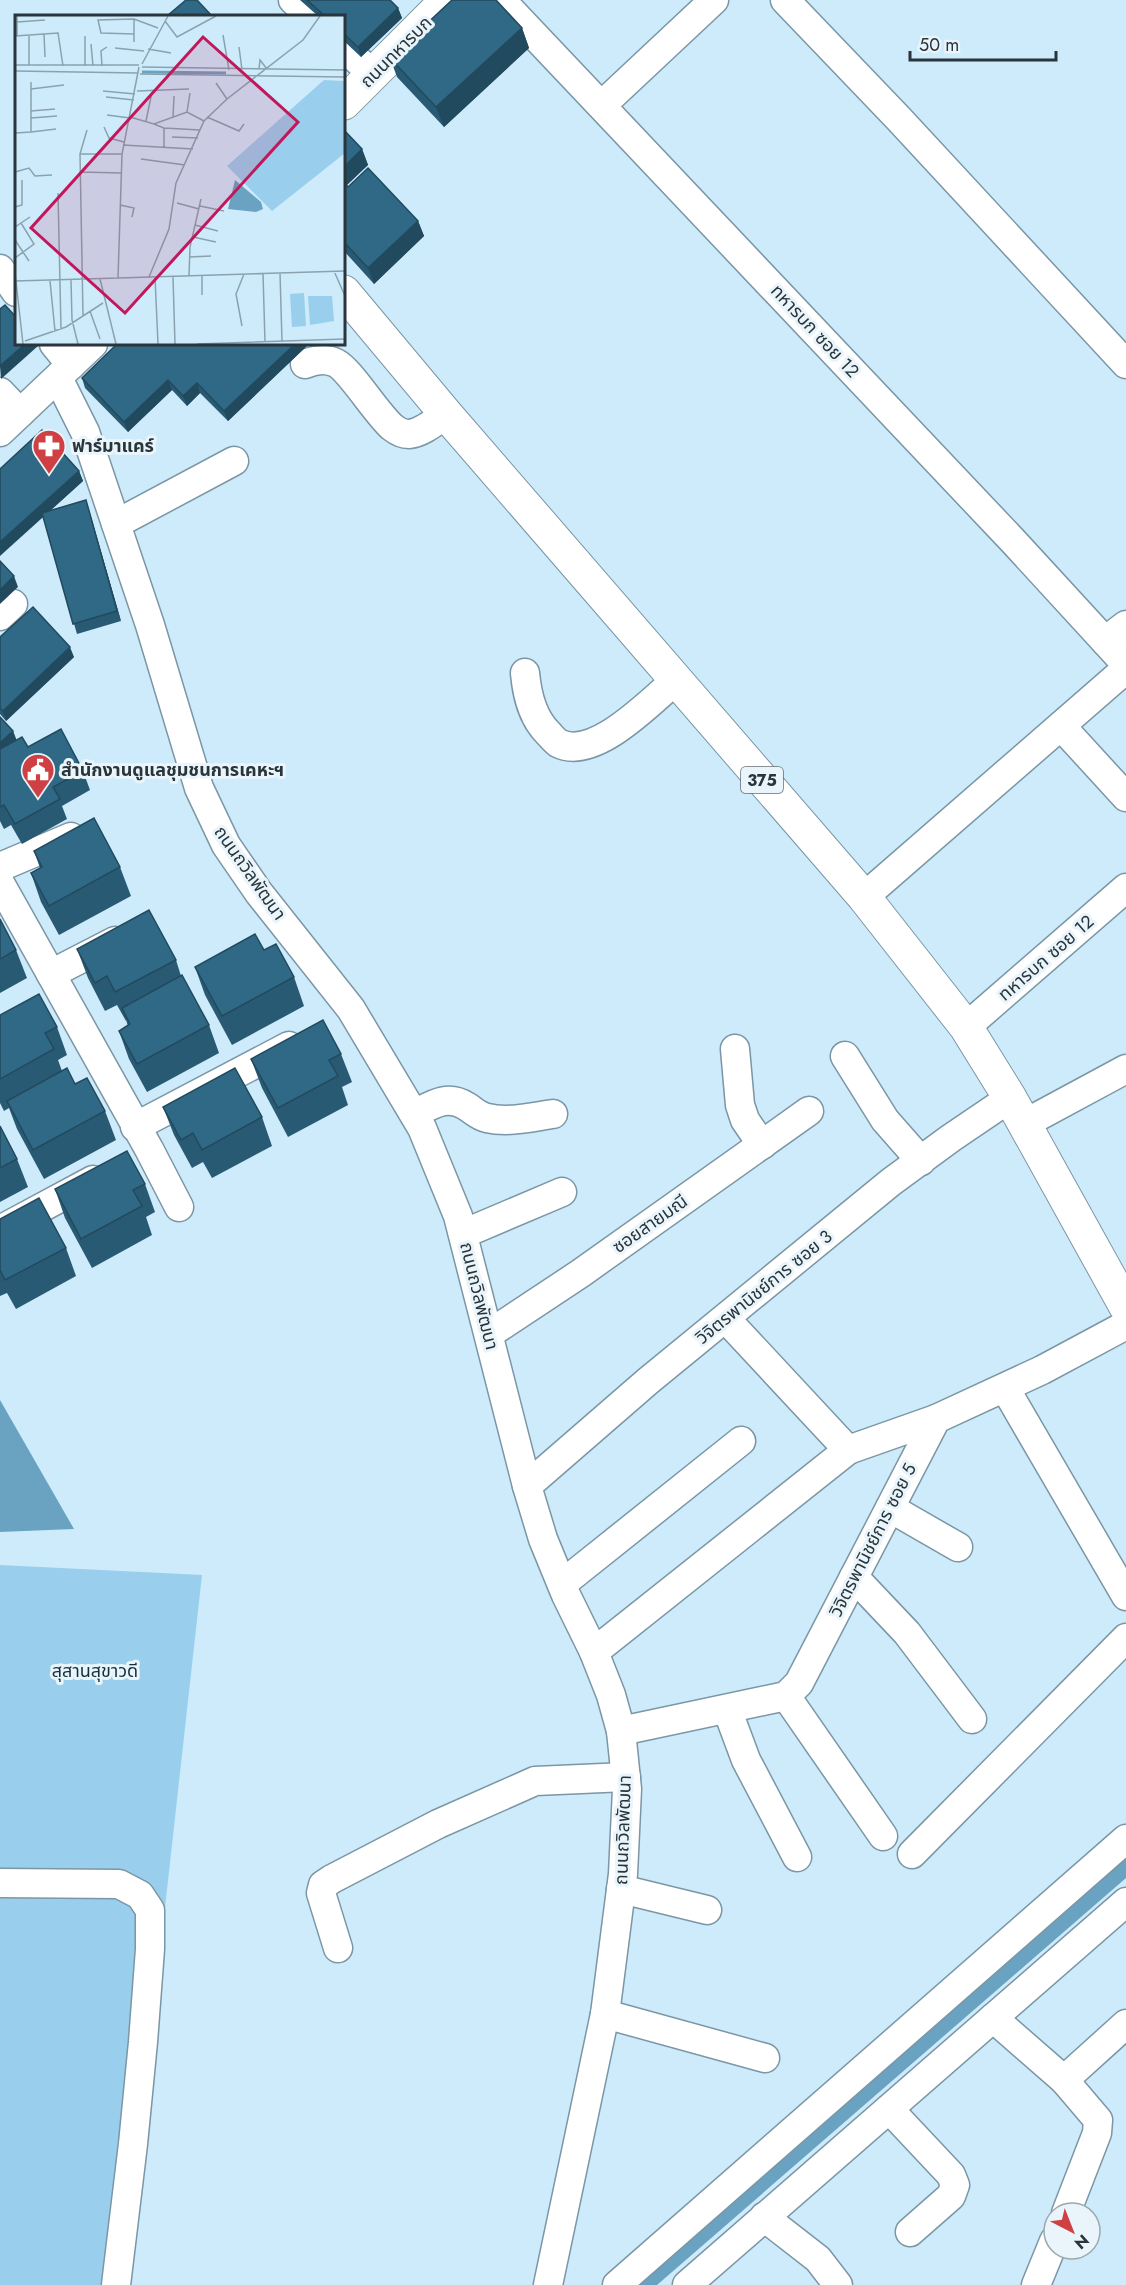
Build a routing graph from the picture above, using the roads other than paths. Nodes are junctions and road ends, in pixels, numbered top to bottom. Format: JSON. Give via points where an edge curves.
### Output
{"nodes":[{"id":1,"x":293,"y":0,"type":"edge"},
{"id":2,"x":447,"y":0,"type":"edge"},
{"id":3,"x":501,"y":0,"type":"edge"},
{"id":4,"x":714,"y":0,"type":"edge"},
{"id":5,"x":785,"y":0,"type":"edge"},
{"id":6,"x":310,"y":15,"type":"edge"},
{"id":7,"x":345,"y":48,"type":"edge"},
{"id":8,"x":373,"y":75,"type":"junction"},
{"id":9,"x":345,"y":102,"type":"edge"},
{"id":10,"x":602,"y":105,"type":"junction"},
{"id":11,"x":0,"y":269,"type":"edge"},
{"id":12,"x":15,"y":291,"type":"edge"},
{"id":13,"x":345,"y":293,"type":"edge"},
{"id":14,"x":91,"y":345,"type":"edge"},
{"id":15,"x":61,"y":362,"type":"edge"},
{"id":16,"x":304,"y":364,"type":"dead end"},
{"id":17,"x":1126,"y":364,"type":"edge"},
{"id":18,"x":0,"y":392,"type":"edge"},
{"id":19,"x":446,"y":414,"type":"junction"},
{"id":20,"x":10,"y":422,"type":"edge"},
{"id":21,"x":234,"y":461,"type":"dead end"},
{"id":22,"x":116,"y":524,"type":"junction"},
{"id":23,"x":1115,"y":633,"type":"edge"},
{"id":24,"x":1126,"y":664,"type":"edge"},
{"id":25,"x":1126,"y":669,"type":"edge"},
{"id":26,"x":525,"y":674,"type":"dead end"},
{"id":27,"x":676,"y":680,"type":"junction"},
{"id":28,"x":1061,"y":726,"type":"junction"},
{"id":29,"x":1126,"y":796,"type":"edge"},
{"id":30,"x":95,"y":827,"type":"edge"},
{"id":31,"x":0,"y":867,"type":"edge"},
{"id":32,"x":1126,"y":888,"type":"edge"},
{"id":33,"x":864,"y":897,"type":"junction"},
{"id":34,"x":4,"y":899,"type":"edge"},
{"id":35,"x":135,"y":930,"type":"edge"},
{"id":36,"x":52,"y":991,"type":"junction"},
{"id":37,"x":966,"y":1027,"type":"junction"},
{"id":38,"x":314,"y":1033,"type":"edge"},
{"id":39,"x":735,"y":1049,"type":"dead end"},
{"id":40,"x":845,"y":1056,"type":"dead end"},
{"id":41,"x":1126,"y":1069,"type":"edge"},
{"id":42,"x":1017,"y":1111,"type":"junction"},
{"id":43,"x":809,"y":1112,"type":"dead end"},
{"id":44,"x":414,"y":1114,"type":"junction"},
{"id":45,"x":553,"y":1114,"type":"dead end"},
{"id":46,"x":762,"y":1145,"type":"junction"},
{"id":47,"x":133,"y":1150,"type":"junction"},
{"id":48,"x":921,"y":1161,"type":"junction"},
{"id":49,"x":562,"y":1191,"type":"dead end"},
{"id":50,"x":179,"y":1207,"type":"dead end"},
{"id":51,"x":0,"y":1230,"type":"edge"},
{"id":52,"x":463,"y":1234,"type":"junction"},
{"id":53,"x":1126,"y":1307,"type":"edge"},
{"id":54,"x":726,"y":1319,"type":"junction"},
{"id":55,"x":1126,"y":1326,"type":"edge"},
{"id":56,"x":489,"y":1334,"type":"junction"},
{"id":57,"x":1005,"y":1388,"type":"junction"},
{"id":58,"x":936,"y":1419,"type":"junction"},
{"id":59,"x":741,"y":1441,"type":"dead end"},
{"id":60,"x":848,"y":1450,"type":"junction"},
{"id":61,"x":527,"y":1486,"type":"junction"},
{"id":62,"x":890,"y":1508,"type":"junction"},
{"id":63,"x":958,"y":1546,"type":"dead end"},
{"id":64,"x":854,"y":1577,"type":"junction"},
{"id":65,"x":562,"y":1584,"type":"junction"},
{"id":66,"x":1126,"y":1596,"type":"edge"},
{"id":67,"x":1126,"y":1638,"type":"edge"},
{"id":68,"x":594,"y":1652,"type":"junction"},
{"id":69,"x":786,"y":1696,"type":"junction"},
{"id":70,"x":727,"y":1709,"type":"junction"},
{"id":71,"x":972,"y":1719,"type":"dead end"},
{"id":72,"x":621,"y":1731,"type":"junction"},
{"id":73,"x":626,"y":1777,"type":"junction"},
{"id":74,"x":883,"y":1836,"type":"dead end"},
{"id":75,"x":1126,"y":1839,"type":"edge"},
{"id":76,"x":912,"y":1854,"type":"dead end"},
{"id":77,"x":797,"y":1857,"type":"dead end"},
{"id":78,"x":0,"y":1883,"type":"edge"},
{"id":79,"x":621,"y":1889,"type":"junction"},
{"id":80,"x":1126,"y":1902,"type":"edge"},
{"id":81,"x":707,"y":1910,"type":"dead end"},
{"id":82,"x":338,"y":1948,"type":"dead end"},
{"id":83,"x":605,"y":2014,"type":"junction"},
{"id":84,"x":993,"y":2018,"type":"junction"},
{"id":85,"x":1126,"y":2024,"type":"edge"},
{"id":86,"x":765,"y":2058,"type":"dead end"},
{"id":87,"x":1064,"y":2080,"type":"junction"},
{"id":88,"x":889,"y":2109,"type":"junction"},
{"id":89,"x":1071,"y":2201,"type":"edge"},
{"id":90,"x":764,"y":2217,"type":"junction"},
{"id":91,"x":910,"y":2232,"type":"dead end"},
{"id":92,"x":1046,"y":2261,"type":"edge"},
{"id":93,"x":116,"y":2285,"type":"edge"},
{"id":94,"x":548,"y":2285,"type":"edge"},
{"id":95,"x":617,"y":2285,"type":"edge"},
{"id":96,"x":687,"y":2285,"type":"edge"},
{"id":97,"x":838,"y":2285,"type":"edge"},
{"id":98,"x":1036,"y":2285,"type":"edge"}],
"edges":[{"from":1,"to":6,"type":"street"},
{"from":2,"to":8,"type":"main road","name":"ถนนทหารบก"},
{"from":3,"to":10,"type":"street","name":"ทหารบก ซอย 12"},
{"from":4,"to":10,"type":"street"},
{"from":5,"to":17,"type":"street"},
{"from":7,"to":8,"type":"street"},
{"from":8,"to":9,"type":"main road","name":"ถนนทหารบก"},
{"from":10,"to":23,"type":"street","name":"ทหารบก ซอย 12","via":[[1014,542]]},
{"from":11,"to":12,"type":"street"},
{"from":13,"to":19,"type":"main road","number":"375"},
{"from":14,"to":15,"type":"street"},
{"from":15,"to":20,"type":"street"},
{"from":15,"to":22,"type":"street","name":"ถนนถวิลพัฒนา"},
{"from":16,"to":19,"type":"street","via":[[322,360],[340,366],[383,419],[399,432],[417,432]]},
{"from":18,"to":20,"type":"street"},
{"from":19,"to":27,"type":"main road","number":"375"},
{"from":21,"to":22,"type":"street"},
{"from":22,"to":44,"type":"street","name":"ถนนถวิลพัฒนา","via":[[209,813],[259,893],[351,1009]]},
{"from":23,"to":24,"type":"street","name":"ทหารบก ซอย 12"},
{"from":25,"to":28,"type":"street"},
{"from":26,"to":27,"type":"street","via":[[533,712],[557,742],[568,746],[597,741],[615,731]]},
{"from":27,"to":33,"type":"main road","number":"375"},
{"from":28,"to":29,"type":"street"},
{"from":28,"to":33,"type":"street"},
{"from":30,"to":31,"type":"street"},
{"from":32,"to":37,"type":"street","name":"ทหารบก ซอย 12"},
{"from":33,"to":37,"type":"main road","number":"375"},
{"from":34,"to":36,"type":"street"},
{"from":35,"to":36,"type":"street"},
{"from":36,"to":47,"type":"street"},
{"from":37,"to":42,"type":"main road","number":"375"},
{"from":38,"to":47,"type":"street"},
{"from":39,"to":46,"type":"street","via":[[740,1105]]},
{"from":40,"to":48,"type":"street","via":[[885,1120]]},
{"from":41,"to":42,"type":"street","name":"วิจิตรพานิชย์การ ซอย 3"},
{"from":42,"to":48,"type":"street","name":"วิจิตรพานิชย์การ ซอย 3"},
{"from":42,"to":53,"type":"main road","number":"375"},
{"from":43,"to":46,"type":"street","name":"ซอยสายมณี"},
{"from":44,"to":45,"type":"street","via":[[450,1099],[493,1119]]},
{"from":44,"to":52,"type":"street","name":"ถนนถวิลพัฒนา","via":[[438,1164]]},
{"from":46,"to":56,"type":"street","name":"ซอยสายมณี"},
{"from":47,"to":50,"type":"street"},
{"from":47,"to":51,"type":"street"},
{"from":48,"to":54,"type":"street","name":"วิจิตรพานิชย์การ ซอย 3"},
{"from":49,"to":52,"type":"street"},
{"from":52,"to":56,"type":"street","name":"ถนนถวิลพัฒนา"},
{"from":54,"to":60,"type":"street"},
{"from":54,"to":61,"type":"street","name":"วิจิตรพานิชย์การ ซอย 3"},
{"from":55,"to":57,"type":"street"},
{"from":56,"to":61,"type":"street","name":"ถนนถวิลพัฒนา"},
{"from":57,"to":58,"type":"street"},
{"from":57,"to":66,"type":"street"},
{"from":58,"to":60,"type":"street"},
{"from":58,"to":62,"type":"street","name":"วิจิตรพานิชย์การ ซอย 5"},
{"from":59,"to":65,"type":"street"},
{"from":60,"to":68,"type":"street"},
{"from":61,"to":65,"type":"street","name":"ถนนถวิลพัฒนา"},
{"from":62,"to":63,"type":"street"},
{"from":62,"to":64,"type":"street","name":"วิจิตรพานิชย์การ ซอย 5"},
{"from":64,"to":69,"type":"street","name":"วิจิตรพานิชย์การ ซอย 5","via":[[799,1683]]},
{"from":64,"to":71,"type":"street","via":[[907,1633]]},
{"from":65,"to":68,"type":"street","name":"ถนนถวิลพัฒนา"},
{"from":67,"to":76,"type":"street"},
{"from":68,"to":72,"type":"street","name":"ถนนถวิลพัฒนา"},
{"from":69,"to":70,"type":"street"},
{"from":69,"to":74,"type":"street"},
{"from":70,"to":72,"type":"street"},
{"from":70,"to":77,"type":"street","via":[[746,1760]]},
{"from":72,"to":73,"type":"street","name":"ถนนถวิลพัฒนา"},
{"from":73,"to":79,"type":"street","name":"ถนนถวิลพัฒนา"},
{"from":73,"to":82,"type":"street","via":[[535,1780],[332,1879],[323,1885],[321,1893]]},
{"from":75,"to":95,"type":"street"},
{"from":78,"to":93,"type":"street","via":[[119,1884],[140,1895],[150,1910],[134,2144]]},
{"from":79,"to":81,"type":"street"},
{"from":79,"to":83,"type":"street","name":"ถนนถวิลพัฒนา"},
{"from":80,"to":84,"type":"street"},
{"from":83,"to":86,"type":"street"},
{"from":83,"to":94,"type":"street","name":"ถนนถวิลพัฒนา"},
{"from":84,"to":87,"type":"street"},
{"from":84,"to":88,"type":"street"},
{"from":85,"to":87,"type":"street"},
{"from":87,"to":89,"type":"street","via":[[1098,2120],[1097,2133]]},
{"from":88,"to":90,"type":"street"},
{"from":88,"to":91,"type":"street","via":[[951,2175],[955,2185],[951,2196]]},
{"from":90,"to":96,"type":"street"},
{"from":90,"to":97,"type":"street","via":[[818,2259]]},
{"from":92,"to":98,"type":"street"}]}
